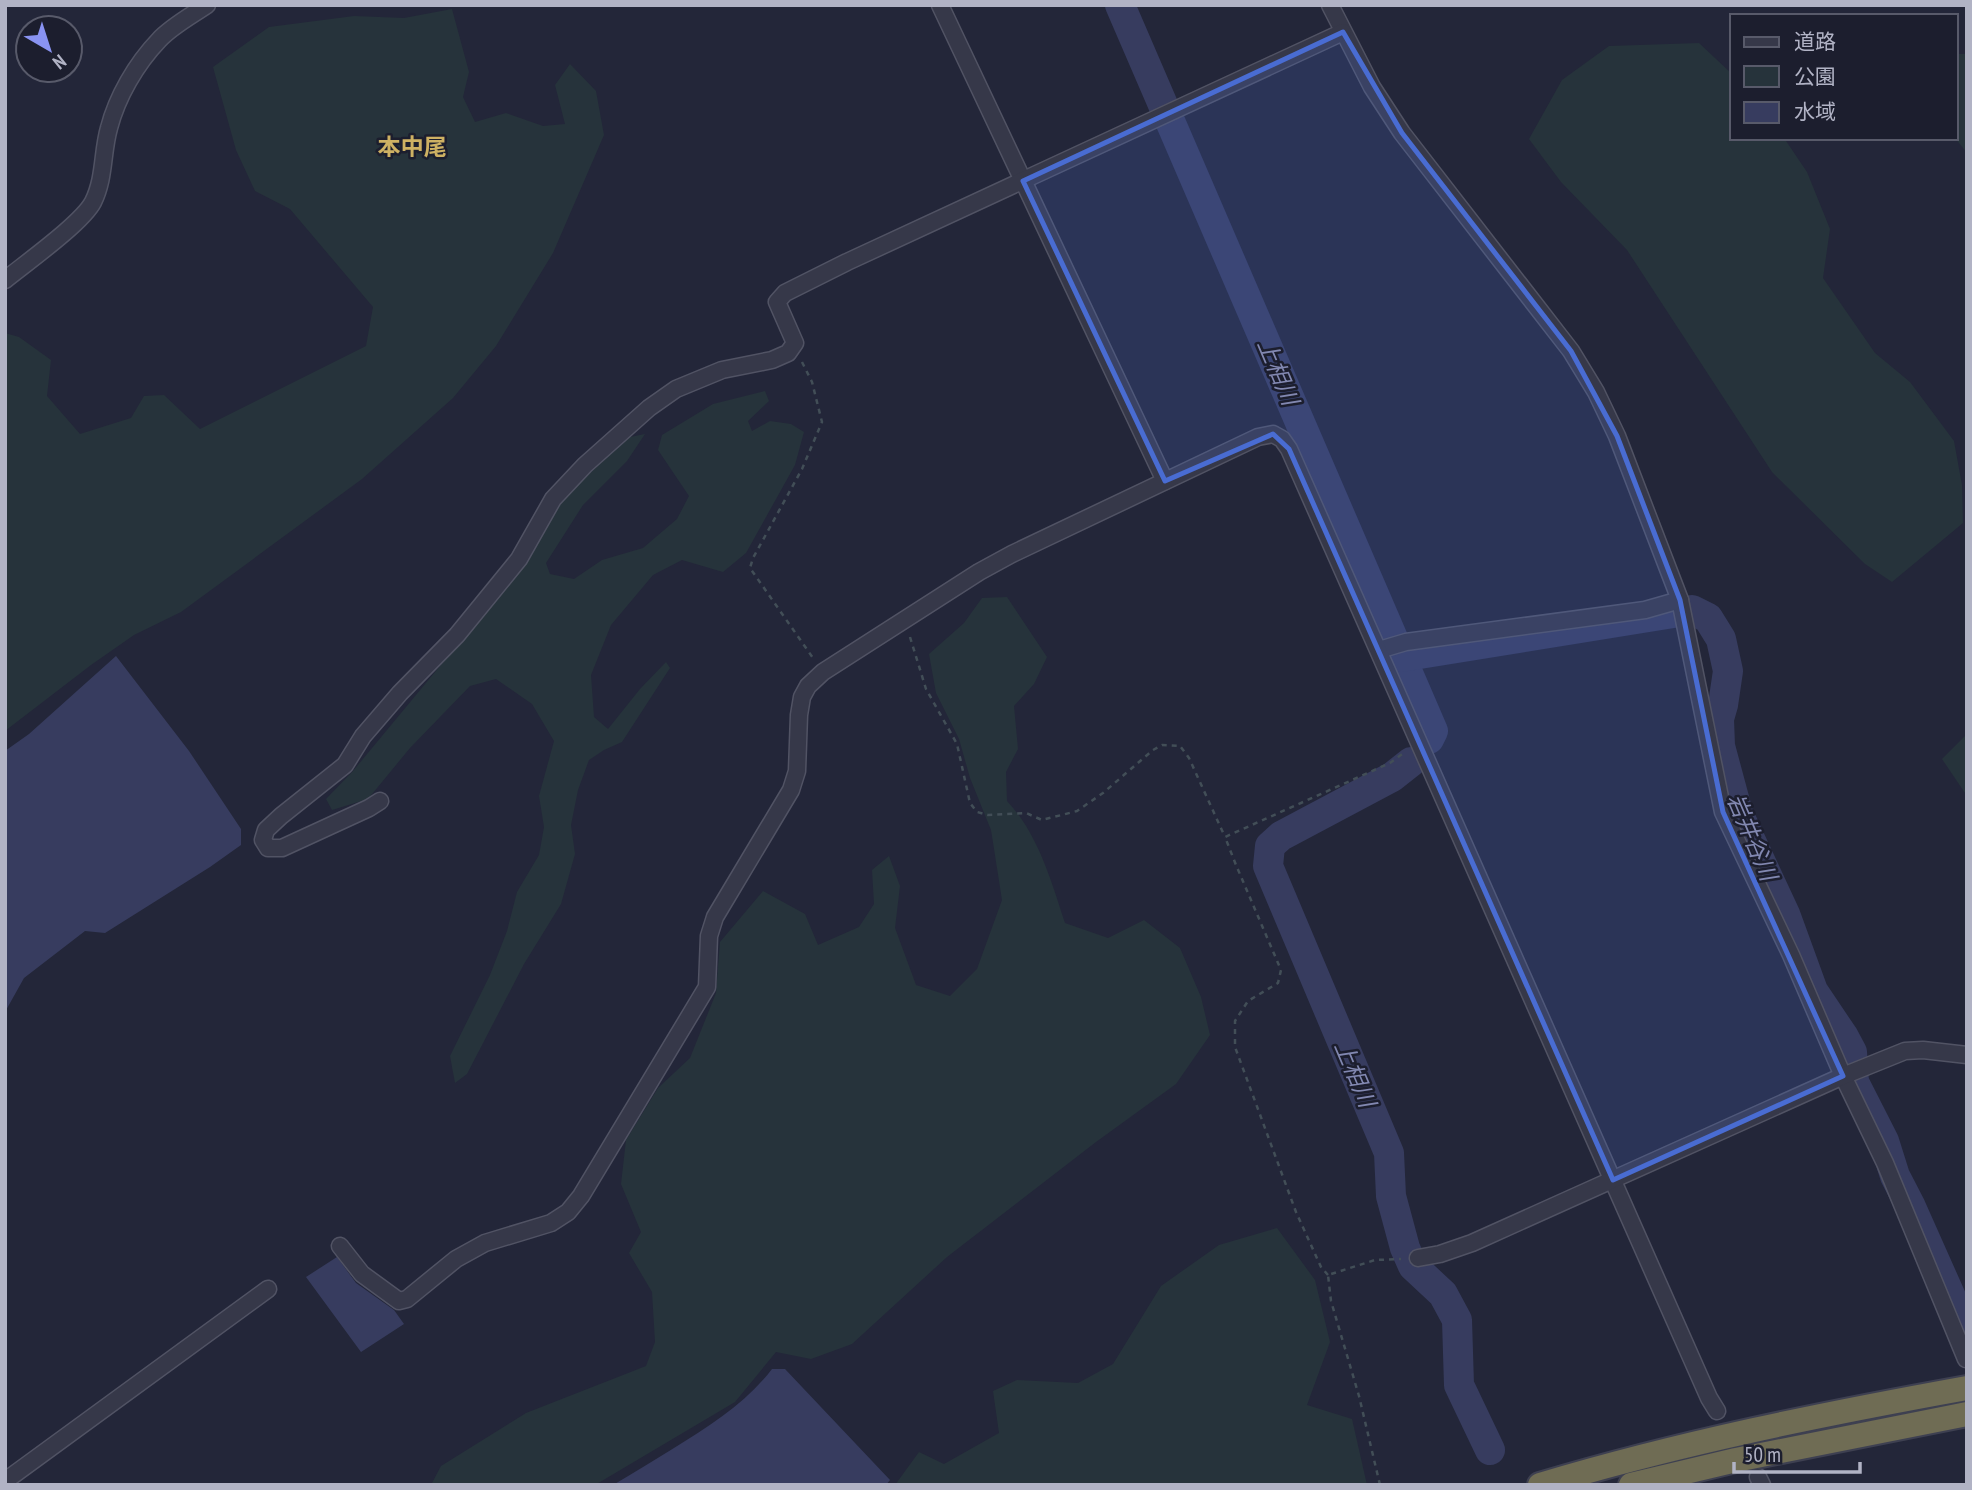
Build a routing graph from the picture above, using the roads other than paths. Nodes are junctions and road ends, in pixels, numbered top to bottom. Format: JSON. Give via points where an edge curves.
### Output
{"nodes":[{"id":1,"x":207,"y":5,"type":"edge"},
{"id":2,"x":940,"y":5,"type":"edge"},
{"id":3,"x":1330,"y":5,"type":"edge"},
{"id":4,"x":1343,"y":32,"type":"junction"},
{"id":5,"x":1023,"y":181,"type":"junction"},
{"id":6,"x":5,"y":280,"type":"edge"},
{"id":7,"x":1165,"y":481,"type":"junction"},
{"id":8,"x":1682,"y":607,"type":"junction"},
{"id":9,"x":1383,"y":649,"type":"junction"},
{"id":10,"x":380,"y":801,"type":"dead end"},
{"id":11,"x":1967,"y":1055,"type":"edge"},
{"id":12,"x":1843,"y":1076,"type":"junction"},
{"id":13,"x":1613,"y":1180,"type":"junction"},
{"id":14,"x":340,"y":1246,"type":"dead end"},
{"id":15,"x":1418,"y":1258,"type":"road end"},
{"id":16,"x":268,"y":1289,"type":"dead end"},
{"id":17,"x":1966,"y":1359,"type":"edge"},
{"id":18,"x":1967,"y":1388,"type":"edge"},
{"id":19,"x":1717,"y":1411,"type":"dead end"},
{"id":20,"x":1967,"y":1414,"type":"edge"},
{"id":21,"x":5,"y":1481,"type":"edge"},
{"id":22,"x":1540,"y":1485,"type":"edge"},
{"id":23,"x":1631,"y":1485,"type":"edge"}],
"edges":[{"from":1,"to":6,"type":"street","via":[[161,38],[121,94],[108,129],[93,203]]},
{"from":2,"to":5,"type":"street"},
{"from":3,"to":4,"type":"street"},
{"from":4,"to":5,"type":"street"},
{"from":4,"to":8,"type":"street","via":[[1402,133],[1596,392]]},
{"from":5,"to":7,"type":"street"},
{"from":5,"to":10,"type":"street","via":[[785,293],[777,302],[795,343],[788,353],[722,370],[676,389],[649,408],[554,499],[519,559],[457,635],[370,727],[345,765],[281,816],[266,830],[263,840],[268,848],[282,848]]},
{"from":7,"to":9,"type":"street","via":[[1258,437],[1273,434],[1282,439]]},
{"from":7,"to":14,"type":"street","via":[[979,572],[808,686],[799,715],[797,771],[791,790],[715,917],[709,936],[706,987],[568,1212],[551,1223],[485,1243],[400,1301],[362,1274]]},
{"from":8,"to":9,"type":"street","via":[[1406,642]]},
{"from":8,"to":12,"type":"street","via":[[1723,812]]},
{"from":9,"to":13,"type":"street","via":[[1419,742]]},
{"from":11,"to":12,"type":"street","via":[[1906,1051]]},
{"from":12,"to":13,"type":"street"},
{"from":12,"to":17,"type":"street","via":[[1885,1163]]},
{"from":13,"to":15,"type":"street","via":[[1472,1243]]},
{"from":13,"to":19,"type":"street"},
{"from":16,"to":21,"type":"street"},
{"from":18,"to":22,"type":"highway","via":[[1717,1438]]},
{"from":20,"to":23,"type":"highway"}]}
